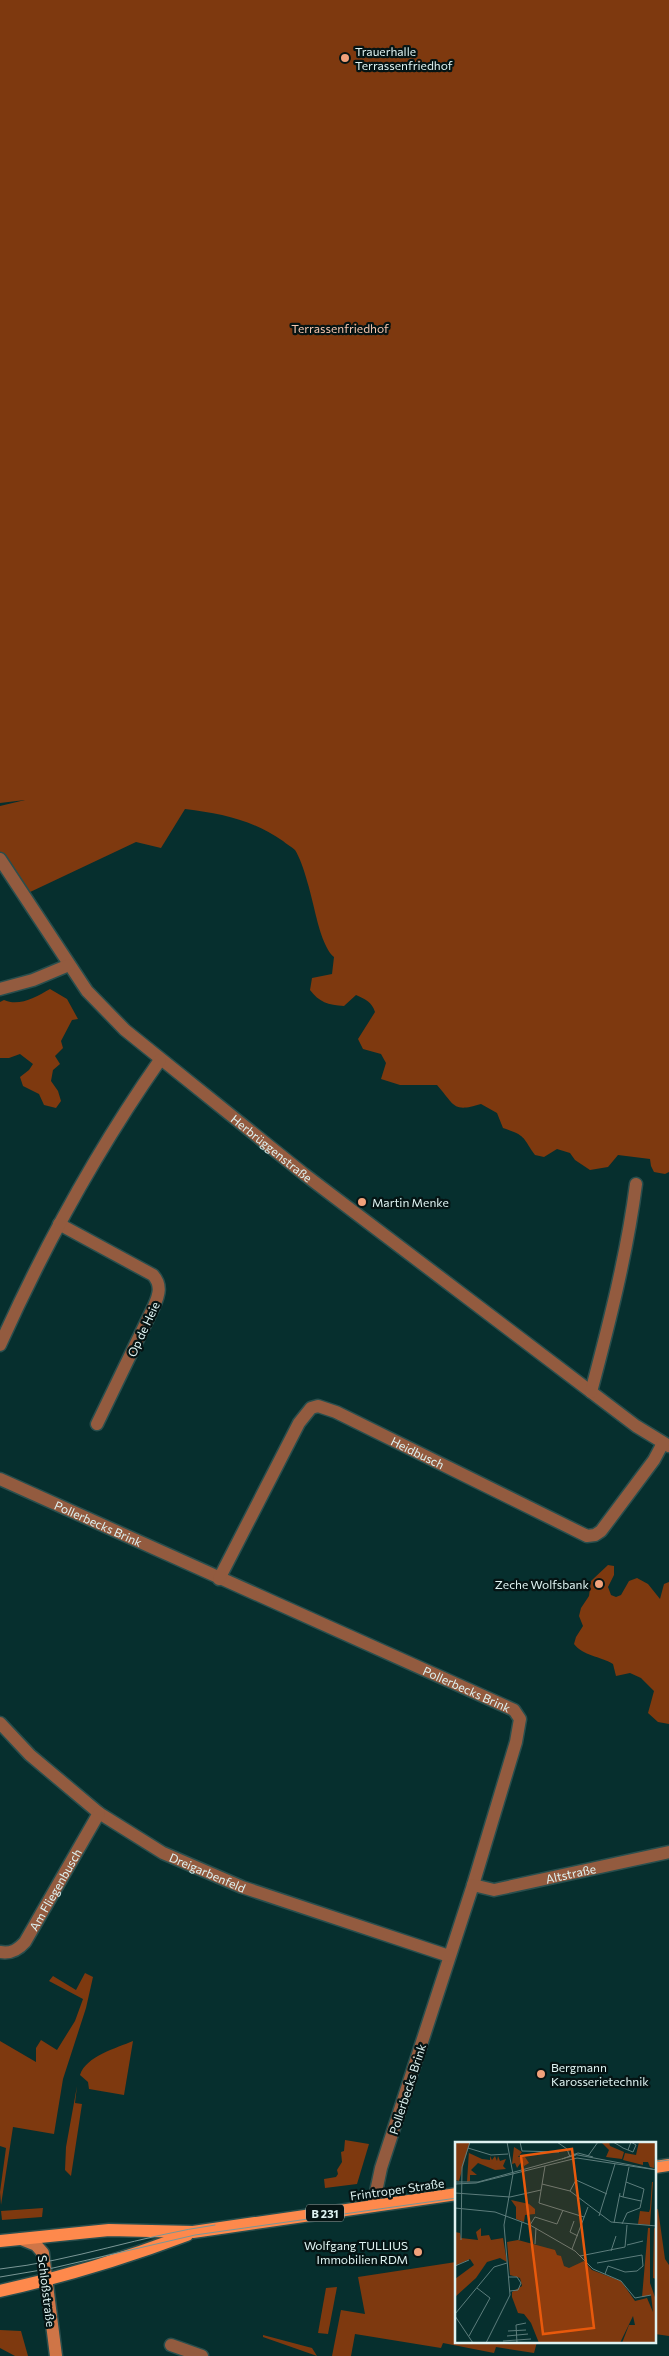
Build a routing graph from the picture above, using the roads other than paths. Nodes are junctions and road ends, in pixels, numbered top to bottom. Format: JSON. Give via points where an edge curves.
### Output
{"nodes":[{"id":1,"x":0,"y":859,"type":"edge"},
{"id":2,"x":70,"y":965,"type":"junction"},
{"id":3,"x":0,"y":989,"type":"edge"},
{"id":4,"x":160,"y":1060,"type":"junction"},
{"id":5,"x":636,"y":1184,"type":"dead end"},
{"id":6,"x":60,"y":1224,"type":"junction"},
{"id":7,"x":0,"y":1345,"type":"edge"},
{"id":8,"x":590,"y":1392,"type":"junction"},
{"id":9,"x":97,"y":1424,"type":"dead end"},
{"id":10,"x":666,"y":1445,"type":"edge"},
{"id":11,"x":0,"y":1479,"type":"edge"},
{"id":12,"x":219,"y":1579,"type":"junction"},
{"id":13,"x":0,"y":1723,"type":"edge"},
{"id":14,"x":99,"y":1813,"type":"junction"},
{"id":15,"x":669,"y":1852,"type":"edge"},
{"id":16,"x":473,"y":1885,"type":"junction"},
{"id":17,"x":0,"y":1952,"type":"edge"},
{"id":18,"x":450,"y":1956,"type":"junction"},
{"id":19,"x":669,"y":2165,"type":"edge"},
{"id":20,"x":656,"y":2166,"type":"edge"},
{"id":21,"x":455,"y":2194,"type":"edge"},
{"id":22,"x":373,"y":2206,"type":"junction"},
{"id":23,"x":193,"y":2232,"type":"junction"},
{"id":24,"x":21,"y":2240,"type":"junction"},
{"id":25,"x":0,"y":2241,"type":"edge"},
{"id":26,"x":48,"y":2279,"type":"junction"},
{"id":27,"x":0,"y":2291,"type":"edge"},
{"id":28,"x":170,"y":2345,"type":"dead end"},
{"id":29,"x":56,"y":2356,"type":"edge"},
{"id":30,"x":202,"y":2356,"type":"edge"}],
"edges":[{"from":1,"to":2,"type":"street","name":"Herbrüggenstraße"},
{"from":2,"to":3,"type":"street"},
{"from":2,"to":4,"type":"street","name":"Herbrüggenstraße","via":[[106,1012]]},
{"from":4,"to":6,"type":"street","via":[[90,1168]]},
{"from":4,"to":8,"type":"street","name":"Herbrüggenstraße"},
{"from":5,"to":8,"type":"street","via":[[632,1216]]},
{"from":6,"to":7,"type":"street"},
{"from":6,"to":9,"type":"street","name":"Op de Heie","via":[[153,1275],[158,1281],[154,1306]]},
{"from":8,"to":10,"type":"street","name":"Herbrüggenstraße"},
{"from":10,"to":12,"type":"street","name":"Heidbusch","via":[[601,1531],[587,1536],[336,1412],[318,1406],[311,1408],[299,1424]]},
{"from":11,"to":12,"type":"street","name":"Pollerbecks Brink"},
{"from":12,"to":16,"type":"street","name":"Pollerbecks Brink","via":[[514,1710],[520,1719],[516,1742]]},
{"from":13,"to":14,"type":"street","name":"Dreigarbenfeld","via":[[30,1755]]},
{"from":14,"to":17,"type":"street","name":"Am Fliegenbusch","via":[[26,1942],[10,1953]]},
{"from":14,"to":18,"type":"street","name":"Dreigarbenfeld","via":[[163,1852],[218,1878]]},
{"from":15,"to":16,"type":"street","name":"Altstraße","via":[[494,1890]]},
{"from":16,"to":18,"type":"street","name":"Pollerbecks Brink"},
{"from":18,"to":22,"type":"street","name":"Pollerbecks Brink","via":[[381,2168]]},
{"from":19,"to":20,"type":"main road"},
{"from":21,"to":22,"type":"main road","name":"Frintroper Straße","number":"B 231"},
{"from":22,"to":23,"type":"main road","name":"Frintroper Straße","number":"B 231"},
{"from":23,"to":24,"type":"main road","name":"Frintroper Straße","number":"B 231","via":[[109,2230]]},
{"from":23,"to":26,"type":"main road","name":"Frintroper Straße","number":"B 231","via":[[144,2251]]},
{"from":24,"to":25,"type":"main road","name":"Frintroper Straße","number":"B 231"},
{"from":24,"to":26,"type":"street","name":"Schloßstraße","via":[[42,2250]]},
{"from":26,"to":27,"type":"main road","name":"Frintroper Straße","number":"B 231"},
{"from":26,"to":29,"type":"street","name":"Schloßstraße"},
{"from":28,"to":30,"type":"street"}]}
